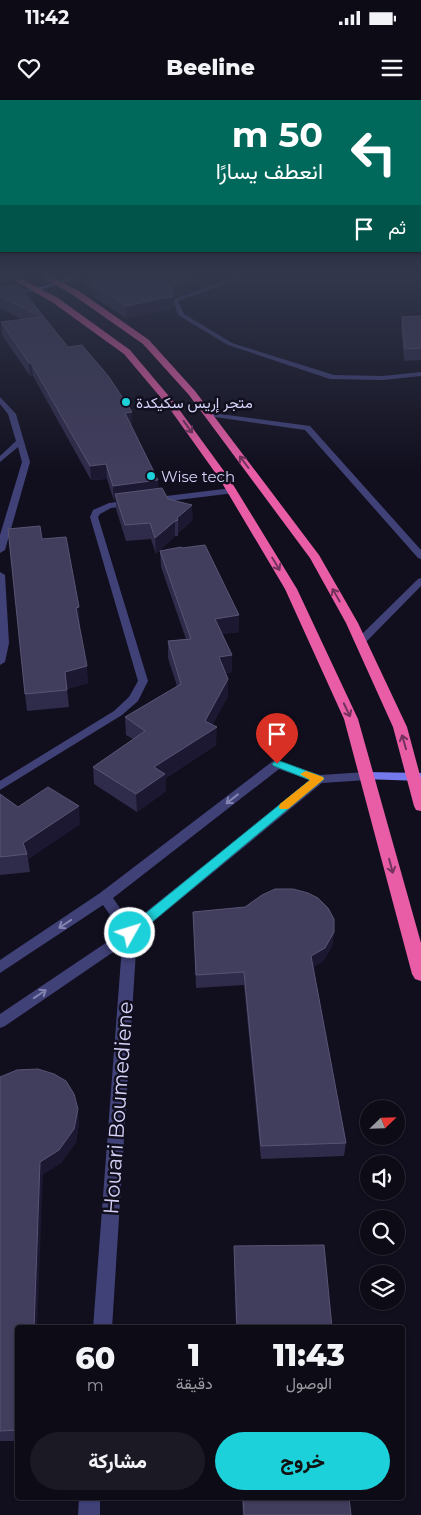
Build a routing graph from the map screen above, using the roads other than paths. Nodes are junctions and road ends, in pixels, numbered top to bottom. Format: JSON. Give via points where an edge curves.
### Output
{"nodes":[{"id":1,"x":110,"y":340,"type":"edge"},
{"id":2,"x":143,"y":340,"type":"edge"},
{"id":3,"x":223,"y":340,"type":"edge"},
{"id":4,"x":421,"y":374,"type":"edge"},
{"id":5,"x":0,"y":399,"type":"edge"},
{"id":6,"x":208,"y":414,"type":"junction"},
{"id":7,"x":20,"y":441,"type":"junction"},
{"id":8,"x":0,"y":460,"type":"edge"},
{"id":9,"x":232,"y":491,"type":"junction"},
{"id":10,"x":0,"y":550,"type":"edge"},
{"id":11,"x":421,"y":556,"type":"edge"},
{"id":12,"x":0,"y":575,"type":"edge"},
{"id":13,"x":421,"y":581,"type":"edge"},
{"id":14,"x":360,"y":642,"type":"junction"},
{"id":15,"x":0,"y":662,"type":"edge"},
{"id":16,"x":367,"y":776,"type":"junction"},
{"id":17,"x":417,"y":777,"type":"edge"},
{"id":18,"x":319,"y":779,"type":"junction"},
{"id":19,"x":0,"y":786,"type":"edge"},
{"id":20,"x":421,"y":806,"type":"edge"},
{"id":21,"x":105,"y":896,"type":"junction"},
{"id":22,"x":130,"y":933,"type":"junction"},
{"id":23,"x":0,"y":966,"type":"edge"},
{"id":24,"x":421,"y":974,"type":"edge"},
{"id":25,"x":0,"y":1022,"type":"edge"},
{"id":26,"x":102,"y":1325,"type":"edge"},
{"id":27,"x":90,"y":1500,"type":"edge"},
{"id":28,"x":89,"y":1515,"type":"edge"}],
"edges":[{"from":1,"to":9,"type":"highway","one_way":true,"via":[[127,352],[170,403]]},
{"from":2,"to":6,"type":"highway"},
{"from":3,"to":4,"type":"street","via":[[333,377],[383,378]]},
{"from":5,"to":7,"type":"street","via":[[12,414]]},
{"from":6,"to":11,"type":"street","via":[[307,428]]},
{"from":14,"to":6,"type":"highway","one_way":true,"via":[[315,558]]},
{"from":7,"to":8,"type":"street"},
{"from":7,"to":10,"type":"street","via":[[26,462]]},
{"from":9,"to":16,"type":"highway","one_way":true,"via":[[291,589],[352,719]]},
{"from":9,"to":19,"type":"street","via":[[109,506],[96,512],[94,517],[143,681],[134,699],[118,713]]},
{"from":12,"to":15,"type":"street","via":[[4,643]]},
{"from":13,"to":14,"type":"street"},
{"from":17,"to":14,"type":"highway","one_way":true,"via":[[400,727]]},
{"from":16,"to":17,"type":"street"},
{"from":16,"to":18,"type":"street"},
{"from":16,"to":24,"type":"highway","one_way":true},
{"from":17,"to":20,"type":"highway"},
{"from":18,"to":21,"type":"street","one_way":true,"via":[[277,764]]},
{"from":18,"to":22,"type":"street"},
{"from":21,"to":22,"type":"street"},
{"from":21,"to":23,"type":"street","one_way":true},
{"from":25,"to":22,"type":"street","one_way":true},
{"from":22,"to":26,"type":"street","name":"Houari Boumediene"},
{"from":27,"to":28,"type":"street"}]}
